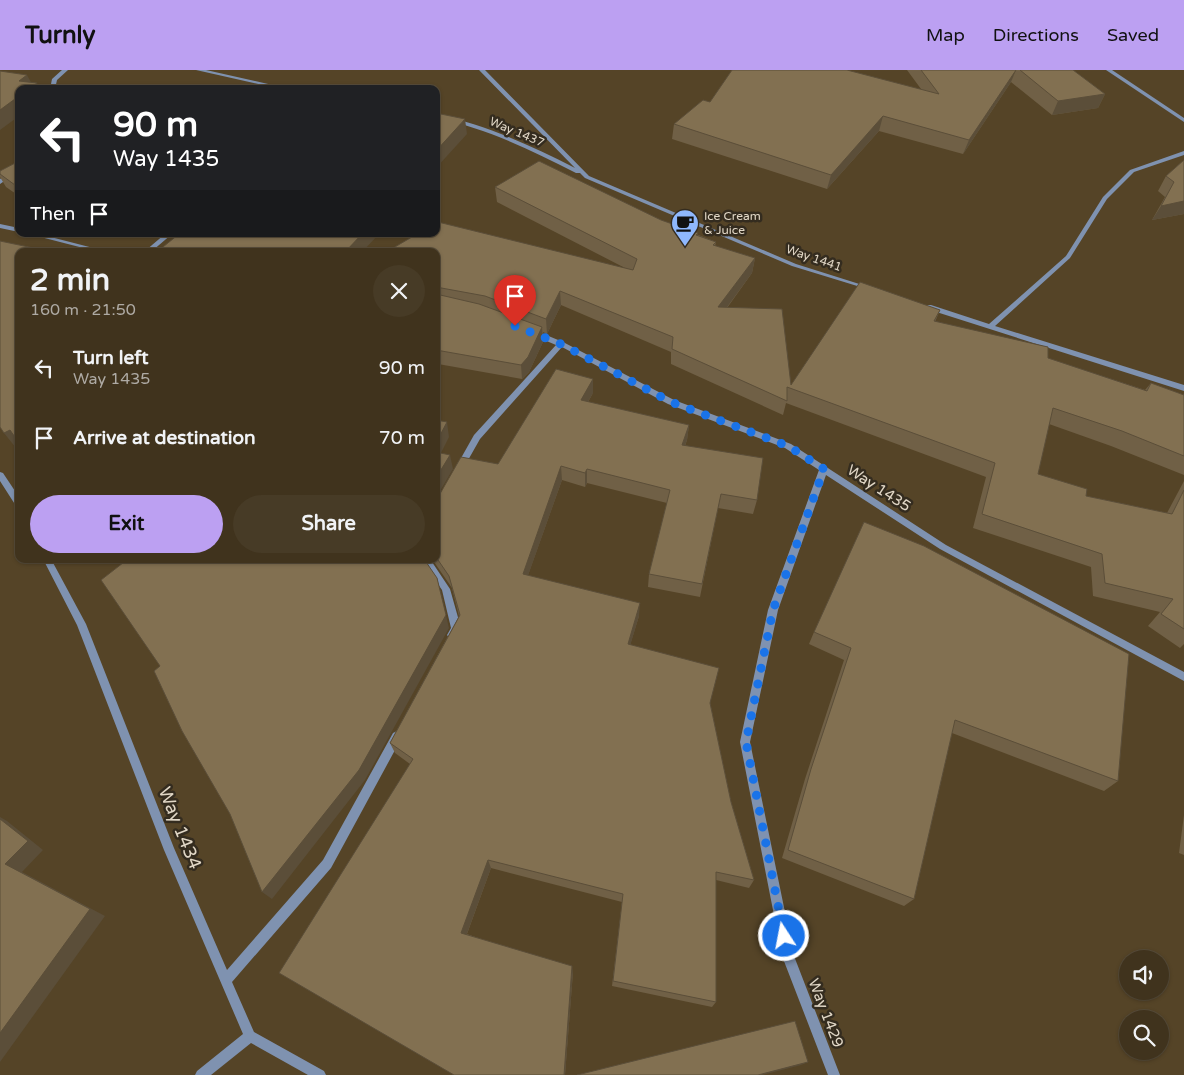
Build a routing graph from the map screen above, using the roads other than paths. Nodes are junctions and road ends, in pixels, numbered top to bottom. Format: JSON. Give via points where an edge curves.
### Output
{"nodes":[{"id":1,"x":65,"y":70,"type":"edge"},
{"id":2,"x":199,"y":70,"type":"edge"},
{"id":3,"x":482,"y":70,"type":"edge"},
{"id":4,"x":1109,"y":70,"type":"edge"},
{"id":5,"x":53,"y":85,"type":"edge"},
{"id":6,"x":269,"y":85,"type":"edge"},
{"id":7,"x":440,"y":117,"type":"edge"},
{"id":8,"x":1184,"y":120,"type":"edge"},
{"id":9,"x":1184,"y":153,"type":"edge"},
{"id":10,"x":15,"y":171,"type":"edge"},
{"id":11,"x":587,"y":177,"type":"junction"},
{"id":12,"x":0,"y":182,"type":"edge"},
{"id":13,"x":0,"y":226,"type":"edge"},
{"id":14,"x":15,"y":229,"type":"edge"},
{"id":15,"x":44,"y":237,"type":"edge"},
{"id":16,"x":165,"y":237,"type":"edge"},
{"id":17,"x":90,"y":248,"type":"edge"},
{"id":18,"x":152,"y":248,"type":"edge"},
{"id":19,"x":878,"y":291,"type":"edge"},
{"id":20,"x":925,"y":305,"type":"edge"},
{"id":21,"x":991,"y":326,"type":"junction"},
{"id":22,"x":527,"y":331,"type":"edge"},
{"id":23,"x":561,"y":344,"type":"junction"},
{"id":24,"x":1184,"y":388,"type":"edge"},
{"id":25,"x":824,"y":469,"type":"junction"},
{"id":26,"x":0,"y":475,"type":"edge"},
{"id":27,"x":454,"y":478,"type":"edge"},
{"id":28,"x":15,"y":498,"type":"edge"},
{"id":29,"x":49,"y":563,"type":"edge"},
{"id":30,"x":428,"y":563,"type":"edge"},
{"id":31,"x":446,"y":645,"type":"edge"},
{"id":32,"x":1184,"y":677,"type":"edge"},
{"id":33,"x":404,"y":724,"type":"edge"},
{"id":34,"x":226,"y":980,"type":"junction"},
{"id":35,"x":250,"y":1036,"type":"junction"},
{"id":36,"x":201,"y":1075,"type":"edge"},
{"id":37,"x":320,"y":1075,"type":"edge"},
{"id":38,"x":834,"y":1075,"type":"edge"}],
"edges":[{"from":1,"to":5,"type":"street"},
{"from":2,"to":6,"type":"street"},
{"from":3,"to":11,"type":"street","name":"Way 1441"},
{"from":4,"to":8,"type":"street"},
{"from":7,"to":11,"type":"street","name":"Way 1437","via":[[521,142]]},
{"from":9,"to":21,"type":"street","via":[[1132,171],[1104,198],[1068,257]]},
{"from":10,"to":12,"type":"street"},
{"from":11,"to":19,"type":"street","name":"Way 1441","via":[[794,265]]},
{"from":13,"to":14,"type":"street"},
{"from":15,"to":17,"type":"street"},
{"from":16,"to":18,"type":"street"},
{"from":20,"to":21,"type":"street"},
{"from":21,"to":24,"type":"street"},
{"from":22,"to":23,"type":"street","name":"Way 1435"},
{"from":23,"to":25,"type":"street","name":"Way 1435","via":[[671,402],[788,446]]},
{"from":23,"to":27,"type":"street","via":[[477,437]]},
{"from":25,"to":32,"type":"street","name":"Way 1435","via":[[943,547]]},
{"from":25,"to":38,"type":"street","name":"Way 1429","via":[[773,610],[746,742],[788,956]]},
{"from":26,"to":28,"type":"street"},
{"from":29,"to":34,"type":"street","name":"Way 1434","via":[[81,624],[170,850]]},
{"from":30,"to":31,"type":"street","via":[[446,588],[456,628]]},
{"from":33,"to":34,"type":"street","via":[[327,864]]},
{"from":34,"to":35,"type":"street","name":"Way 1434"},
{"from":35,"to":36,"type":"street"},
{"from":35,"to":37,"type":"street"}]}
